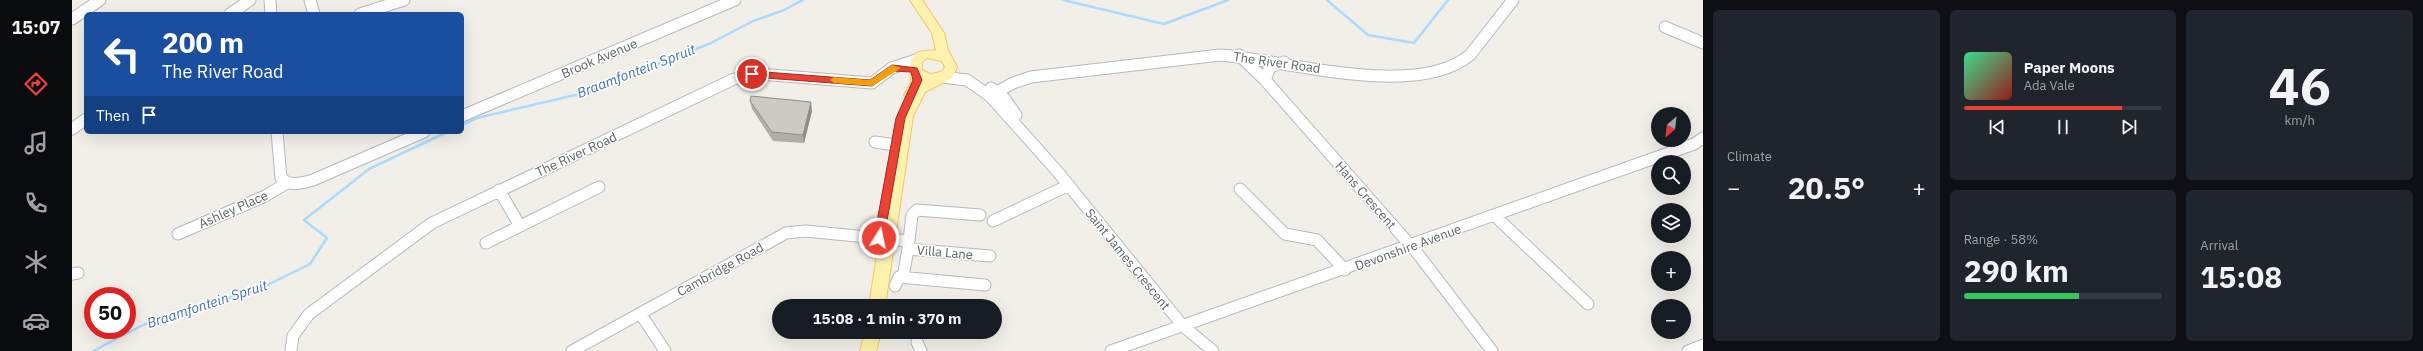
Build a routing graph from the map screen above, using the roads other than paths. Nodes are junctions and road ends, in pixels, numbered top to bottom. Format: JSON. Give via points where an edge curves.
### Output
{"nodes":[{"id":1,"x":100,"y":0,"type":"edge"},
{"id":2,"x":250,"y":0,"type":"edge"},
{"id":3,"x":270,"y":0,"type":"edge"},
{"id":4,"x":310,"y":0,"type":"edge"},
{"id":5,"x":404,"y":0,"type":"edge"},
{"id":6,"x":735,"y":0,"type":"edge"},
{"id":7,"x":916,"y":0,"type":"edge"},
{"id":8,"x":1513,"y":0,"type":"edge"},
{"id":9,"x":233,"y":12,"type":"edge"},
{"id":10,"x":271,"y":12,"type":"edge"},
{"id":11,"x":313,"y":12,"type":"edge"},
{"id":12,"x":366,"y":12,"type":"edge"},
{"id":13,"x":72,"y":19,"type":"edge"},
{"id":14,"x":1665,"y":27,"type":"dead end"},
{"id":15,"x":936,"y":30,"type":"junction"},
{"id":16,"x":1703,"y":43,"type":"edge"},
{"id":17,"x":1239,"y":55,"type":"junction"},
{"id":18,"x":948,"y":60,"type":"junction"},
{"id":19,"x":1288,"y":62,"type":"junction"},
{"id":20,"x":917,"y":64,"type":"junction"},
{"id":21,"x":939,"y":78,"type":"junction"},
{"id":22,"x":1265,"y":80,"type":"junction"},
{"id":23,"x":994,"y":94,"type":"junction"},
{"id":24,"x":464,"y":115,"type":"edge"},
{"id":25,"x":84,"y":120,"type":"edge"},
{"id":26,"x":72,"y":129,"type":"edge"},
{"id":27,"x":277,"y":134,"type":"edge"},
{"id":28,"x":419,"y":134,"type":"edge"},
{"id":29,"x":1702,"y":141,"type":"edge"},
{"id":30,"x":876,"y":142,"type":"dead end"},
{"id":31,"x":895,"y":145,"type":"junction"},
{"id":32,"x":283,"y":179,"type":"junction"},
{"id":33,"x":1068,"y":185,"type":"junction"},
{"id":34,"x":599,"y":187,"type":"dead end"},
{"id":35,"x":1240,"y":189,"type":"dead end"},
{"id":36,"x":499,"y":190,"type":"junction"},
{"id":37,"x":980,"y":215,"type":"dead end"},
{"id":38,"x":1495,"y":216,"type":"junction"},
{"id":39,"x":993,"y":220,"type":"dead end"},
{"id":40,"x":520,"y":226,"type":"junction"},
{"id":41,"x":178,"y":234,"type":"dead end"},
{"id":42,"x":883,"y":239,"type":"junction"},
{"id":43,"x":486,"y":243,"type":"dead end"},
{"id":44,"x":908,"y":245,"type":"junction"},
{"id":45,"x":1411,"y":246,"type":"junction"},
{"id":46,"x":990,"y":256,"type":"dead end"},
{"id":47,"x":1345,"y":270,"type":"junction"},
{"id":48,"x":985,"y":286,"type":"dead end"},
{"id":49,"x":871,"y":299,"type":"edge"},
{"id":50,"x":878,"y":299,"type":"edge"},
{"id":51,"x":1588,"y":304,"type":"dead end"},
{"id":52,"x":640,"y":313,"type":"junction"},
{"id":53,"x":1183,"y":326,"type":"junction"},
{"id":54,"x":866,"y":339,"type":"edge"},
{"id":55,"x":871,"y":339,"type":"edge"},
{"id":56,"x":1703,"y":345,"type":"edge"},
{"id":57,"x":291,"y":351,"type":"edge"},
{"id":58,"x":572,"y":351,"type":"edge"},
{"id":59,"x":665,"y":351,"type":"edge"},
{"id":60,"x":867,"y":351,"type":"edge"},
{"id":61,"x":1111,"y":351,"type":"edge"},
{"id":62,"x":1213,"y":351,"type":"edge"},
{"id":63,"x":1492,"y":351,"type":"edge"},
{"id":64,"x":1688,"y":351,"type":"edge"}],
"edges":[{"from":1,"to":13,"type":"street"},
{"from":2,"to":9,"type":"street"},
{"from":3,"to":10,"type":"street"},
{"from":4,"to":11,"type":"street"},
{"from":5,"to":12,"type":"street"},
{"from":6,"to":24,"type":"street","name":"Brook Avenue"},
{"from":7,"to":15,"type":"main road"},
{"from":8,"to":19,"type":"street","name":"The River Road","via":[[1470,54],[1461,62],[1439,71],[1405,77],[1375,77]]},
{"from":14,"to":16,"type":"street"},
{"from":15,"to":18,"type":"main road"},
{"from":15,"to":20,"type":"main road","via":[[932,45]]},
{"from":17,"to":19,"type":"street","name":"The River Road"},
{"from":17,"to":22,"type":"street","name":"Hans Crescent"},
{"from":17,"to":23,"type":"street","name":"The River Road","via":[[1200,56],[1031,77],[1013,83]]},
{"from":18,"to":20,"type":"main road","via":[[930,53]]},
{"from":18,"to":21,"type":"main road","via":[[950,71]]},
{"from":18,"to":23,"type":"street","name":"Saint James Crescent","via":[[960,72]]},
{"from":19,"to":22,"type":"street","via":[[1278,62],[1270,66]]},
{"from":20,"to":21,"type":"main road","via":[[924,78]]},
{"from":20,"to":31,"type":"main road","via":[[917,83],[903,111]]},
{"from":20,"to":36,"type":"street","name":"The River Road","via":[[892,68],[872,83],[759,74],[743,76]]},
{"from":21,"to":23,"type":"street","name":"Saint James Crescent","via":[[967,80]]},
{"from":21,"to":42,"type":"main road","via":[[920,89],[906,116]]},
{"from":22,"to":45,"type":"street","name":"Hans Crescent"},
{"from":23,"to":33,"type":"street","name":"Saint James Crescent"},
{"from":25,"to":26,"type":"street"},
{"from":27,"to":32,"type":"street"},
{"from":28,"to":32,"type":"street","via":[[312,180],[298,184]]},
{"from":29,"to":38,"type":"street","name":"Devonshire Avenue"},
{"from":30,"to":31,"type":"street"},
{"from":31,"to":42,"type":"main road"},
{"from":32,"to":41,"type":"street","name":"Ashley Place","via":[[265,196]]},
{"from":33,"to":39,"type":"street"},
{"from":33,"to":53,"type":"street","name":"Saint James Crescent"},
{"from":34,"to":40,"type":"street"},
{"from":35,"to":47,"type":"street","via":[[1284,234],[1318,241]]},
{"from":36,"to":40,"type":"street"},
{"from":36,"to":57,"type":"street","name":"The River Road","via":[[444,216],[419,232],[314,310],[301,322],[293,336]]},
{"from":37,"to":44,"type":"street","name":"Villa Lane","via":[[917,210],[912,215]]},
{"from":38,"to":45,"type":"street","name":"Devonshire Avenue"},
{"from":38,"to":51,"type":"street"},
{"from":40,"to":43,"type":"street"},
{"from":42,"to":44,"type":"street","name":"Villa Lane"},
{"from":42,"to":49,"type":"main road"},
{"from":42,"to":50,"type":"main road"},
{"from":42,"to":52,"type":"street","name":"Cambridge Road","via":[[805,231],[786,233]]},
{"from":44,"to":46,"type":"street","name":"Villa Lane"},
{"from":44,"to":48,"type":"street","via":[[899,282]]},
{"from":45,"to":47,"type":"street","name":"Devonshire Avenue"},
{"from":45,"to":63,"type":"street","name":"Hans Crescent"},
{"from":47,"to":53,"type":"street","name":"Devonshire Avenue"},
{"from":52,"to":58,"type":"street","name":"Cambridge Road"},
{"from":52,"to":59,"type":"street"},
{"from":53,"to":61,"type":"street","name":"Devonshire Avenue"},
{"from":53,"to":62,"type":"street","name":"Saint James Crescent"},
{"from":54,"to":60,"type":"main road"},
{"from":55,"to":60,"type":"main road"},
{"from":56,"to":64,"type":"street"}]}
